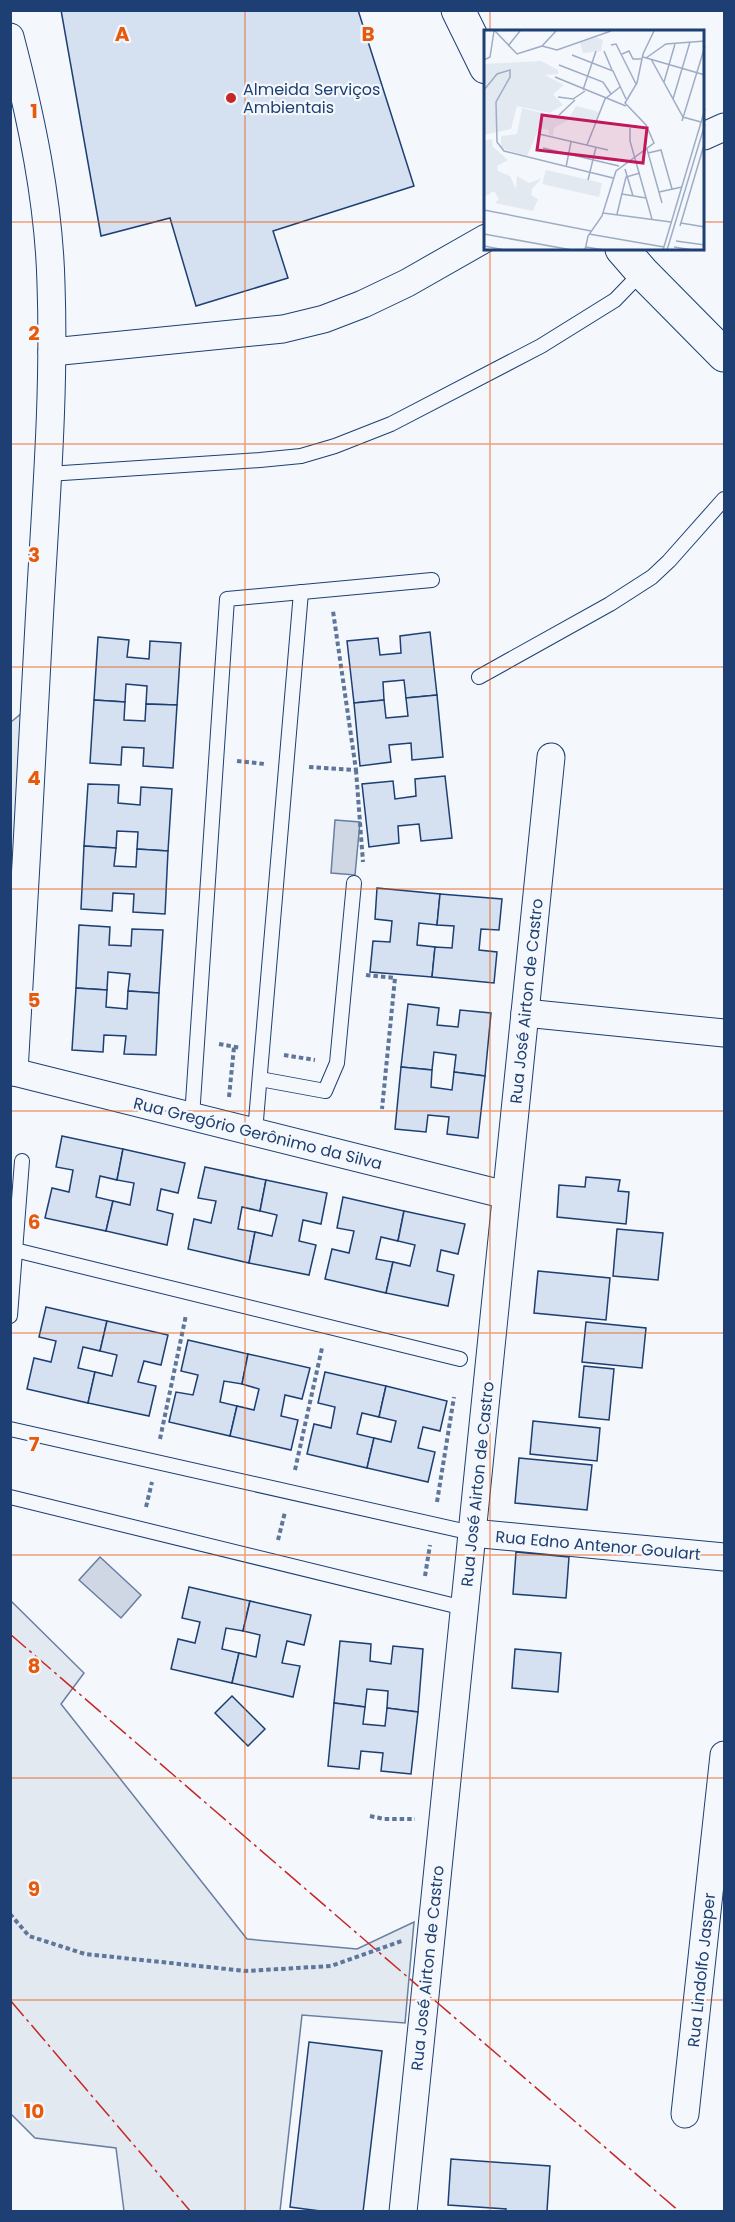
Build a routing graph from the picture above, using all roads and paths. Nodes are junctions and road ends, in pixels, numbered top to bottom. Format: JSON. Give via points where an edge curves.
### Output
{"nodes":[{"id":1,"x":458,"y":10,"type":"edge"},
{"id":2,"x":10,"y":37,"type":"edge"},
{"id":3,"x":484,"y":63,"type":"edge"},
{"id":4,"x":724,"y":127,"type":"edge"},
{"id":5,"x":705,"y":136,"type":"edge"},
{"id":6,"x":484,"y":239,"type":"edge"},
{"id":7,"x":632,"y":261,"type":"edge"},
{"id":8,"x":52,"y":352,"type":"junction"},
{"id":9,"x":724,"y":354,"type":"edge"},
{"id":10,"x":48,"y":474,"type":"junction"},
{"id":11,"x":724,"y":499,"type":"edge"},
{"id":12,"x":432,"y":580,"type":"dead end"},
{"id":13,"x":329,"y":589,"type":"junction"},
{"id":14,"x":301,"y":592,"type":"junction"},
{"id":15,"x":479,"y":677,"type":"dead end"},
{"id":16,"x":551,"y":757,"type":"dead end"},
{"id":17,"x":216,"y":759,"type":"junction"},
{"id":18,"x":286,"y":765,"type":"junction"},
{"id":19,"x":354,"y":883,"type":"dead end"},
{"id":20,"x":525,"y":1013,"type":"junction"},
{"id":21,"x":724,"y":1033,"type":"edge"},
{"id":22,"x":234,"y":1047,"type":"dead end"},
{"id":23,"x":12,"y":1072,"type":"edge"},
{"id":24,"x":260,"y":1079,"type":"junction"},
{"id":25,"x":192,"y":1117,"type":"junction"},
{"id":26,"x":226,"y":1125,"type":"junction"},
{"id":27,"x":255,"y":1132,"type":"junction"},
{"id":28,"x":22,"y":1161,"type":"dead end"},
{"id":29,"x":506,"y":1195,"type":"junction"},
{"id":30,"x":15,"y":1250,"type":"junction"},
{"id":31,"x":190,"y":1293,"type":"junction"},
{"id":32,"x":10,"y":1316,"type":"edge"},
{"id":33,"x":326,"y":1327,"type":"junction"},
{"id":34,"x":460,"y":1359,"type":"joint"},
{"id":35,"x":10,"y":1429,"type":"edge"},
{"id":36,"x":156,"y":1462,"type":"junction"},
{"id":37,"x":290,"y":1492,"type":"junction"},
{"id":38,"x":10,"y":1497,"type":"edge"},
{"id":39,"x":433,"y":1524,"type":"junction"},
{"id":40,"x":142,"y":1530,"type":"junction"},
{"id":41,"x":472,"y":1533,"type":"junction"},
{"id":42,"x":724,"y":1557,"type":"edge"},
{"id":43,"x":273,"y":1562,"type":"junction"},
{"id":44,"x":422,"y":1598,"type":"junction"},
{"id":45,"x":464,"y":1608,"type":"junction"},
{"id":46,"x":724,"y":1755,"type":"edge"},
{"id":47,"x":370,"y":1816,"type":"dead end"},
{"id":48,"x":443,"y":1819,"type":"junction"},
{"id":49,"x":10,"y":1914,"type":"edge"},
{"id":50,"x":431,"y":1930,"type":"junction"},
{"id":51,"x":685,"y":2114,"type":"dead end"},
{"id":52,"x":403,"y":2211,"type":"edge"}],
"edges":[{"from":1,"to":3,"type":"main road"},
{"from":2,"to":8,"type":"street","via":[[46,215]]},
{"from":4,"to":5,"type":"street"},
{"from":6,"to":8,"type":"street","via":[[407,283],[324,319],[284,329]]},
{"from":7,"to":9,"type":"main road"},
{"from":7,"to":10,"type":"lane","via":[[615,300],[541,346],[391,424],[335,447],[301,456],[260,460]]},
{"from":8,"to":10,"type":"street"},
{"from":10,"to":23,"type":"street"},
{"from":11,"to":15,"type":"lane","via":[[652,577]]},
{"from":12,"to":13,"type":"lane"},
{"from":13,"to":14,"type":"lane"},
{"from":13,"to":18,"type":"path","via":[[356,770]]},
{"from":14,"to":17,"type":"lane","via":[[227,598]]},
{"from":14,"to":18,"type":"lane"},
{"from":16,"to":20,"type":"street","name":"Rua José Airton de Castro"},
{"from":17,"to":18,"type":"path"},
{"from":17,"to":25,"type":"lane"},
{"from":18,"to":24,"type":"lane"},
{"from":19,"to":24,"type":"lane","via":[[337,1063],[325,1091]]},
{"from":20,"to":21,"type":"street"},
{"from":20,"to":29,"type":"street","name":"Rua José Airton de Castro"},
{"from":22,"to":26,"type":"path"},
{"from":23,"to":25,"type":"street","name":"Rua Gregório Gerônimo da Silva"},
{"from":24,"to":27,"type":"lane"},
{"from":25,"to":26,"type":"street","name":"Rua Gregório Gerônimo da Silva"},
{"from":26,"to":27,"type":"street","name":"Rua Gregório Gerônimo da Silva"},
{"from":27,"to":29,"type":"street","name":"Rua Gregório Gerônimo da Silva"},
{"from":28,"to":30,"type":"lane"},
{"from":29,"to":41,"type":"street","name":"Rua José Airton de Castro"},
{"from":30,"to":31,"type":"lane"},
{"from":30,"to":32,"type":"lane"},
{"from":31,"to":33,"type":"lane"},
{"from":31,"to":36,"type":"path"},
{"from":33,"to":34,"type":"lane"},
{"from":33,"to":37,"type":"path"},
{"from":34,"to":39,"type":"path"},
{"from":35,"to":36,"type":"lane"},
{"from":36,"to":37,"type":"lane"},
{"from":36,"to":40,"type":"path"},
{"from":37,"to":39,"type":"lane"},
{"from":37,"to":43,"type":"path"},
{"from":38,"to":40,"type":"lane"},
{"from":39,"to":41,"type":"lane"},
{"from":39,"to":44,"type":"path"},
{"from":40,"to":43,"type":"lane"},
{"from":41,"to":42,"type":"street","name":"Rua Edno Antenor Goulart"},
{"from":41,"to":45,"type":"street","name":"Rua José Airton de Castro"},
{"from":43,"to":44,"type":"lane"},
{"from":44,"to":45,"type":"lane"},
{"from":45,"to":48,"type":"street","name":"Rua José Airton de Castro"},
{"from":46,"to":51,"type":"street","name":"Rua Lindolfo Jasper"},
{"from":47,"to":48,"type":"path"},
{"from":48,"to":50,"type":"street","name":"Rua José Airton de Castro"},
{"from":49,"to":50,"type":"path","via":[[29,1936],[85,1954],[246,1971],[331,1966]]},
{"from":50,"to":52,"type":"street","name":"Rua José Airton de Castro"}]}
